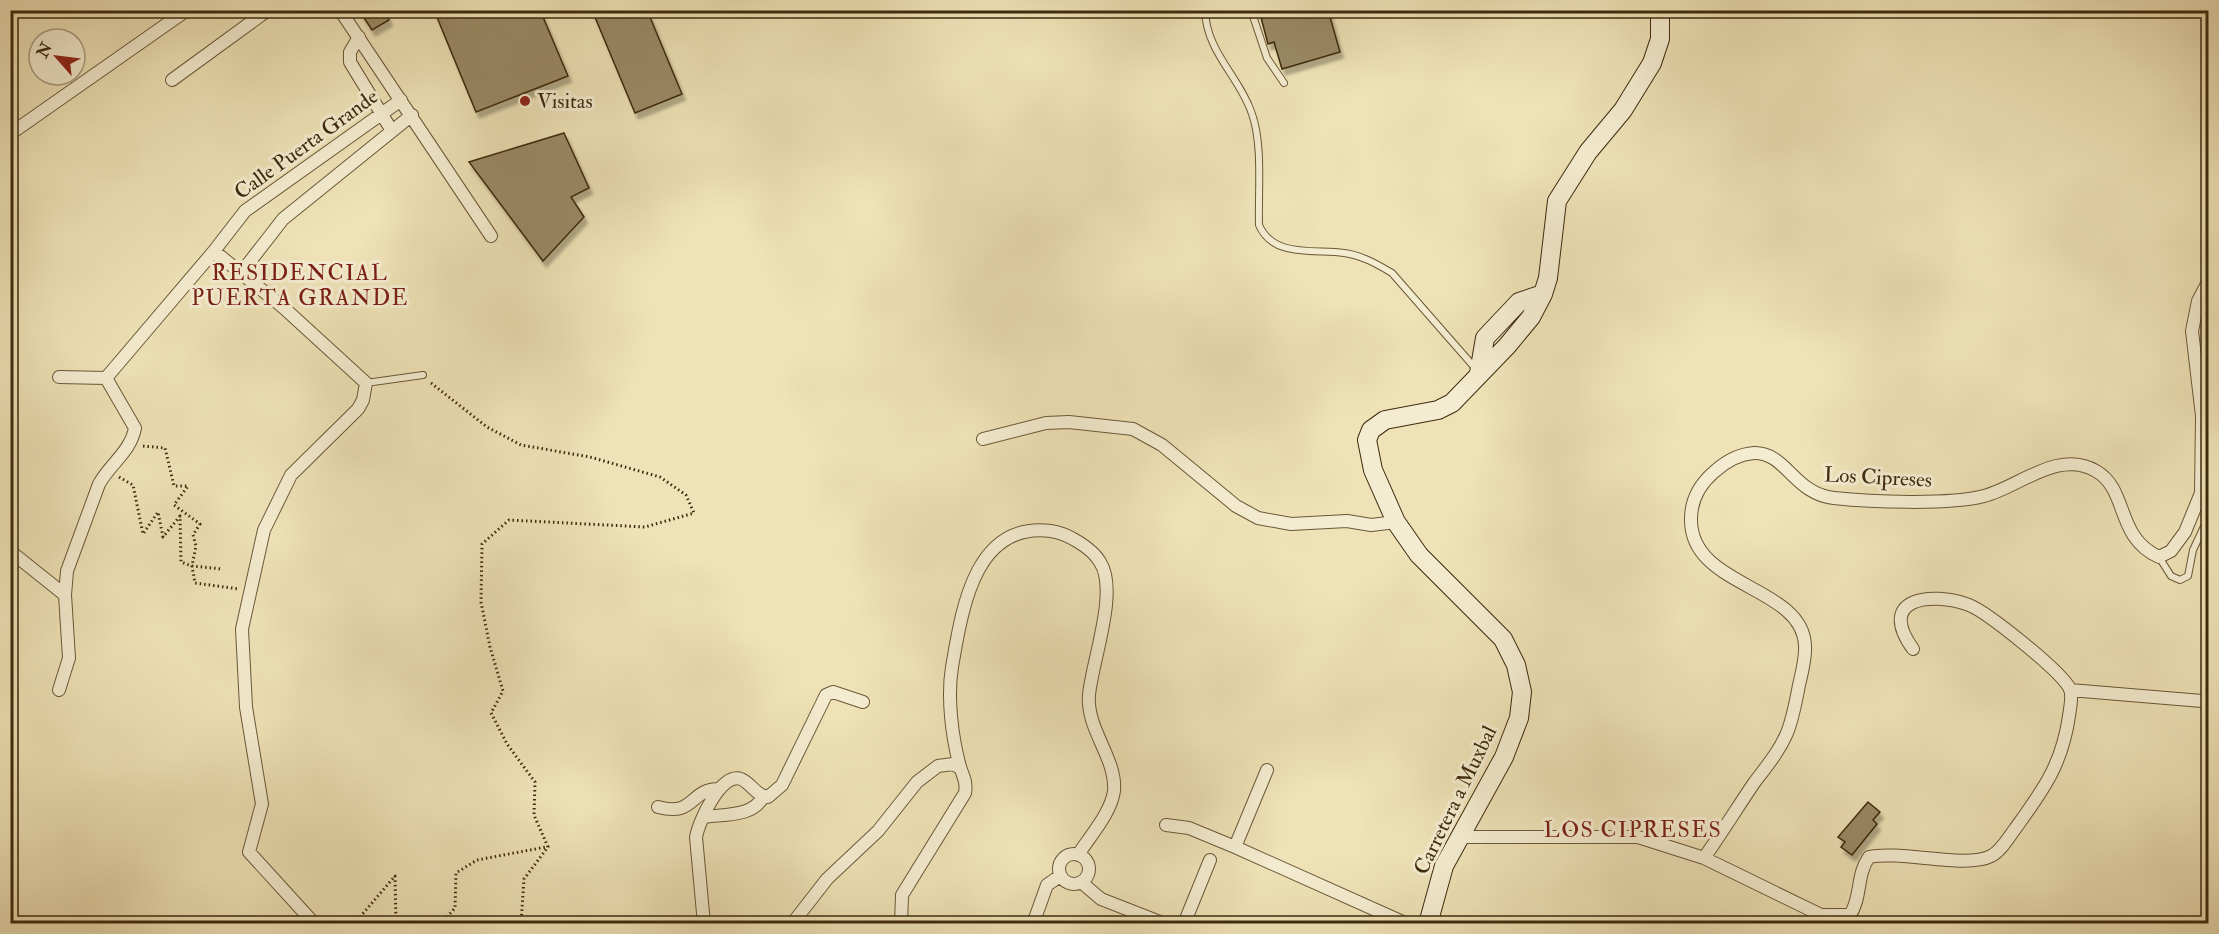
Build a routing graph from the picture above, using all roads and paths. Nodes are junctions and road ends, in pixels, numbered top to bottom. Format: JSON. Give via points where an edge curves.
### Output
{"nodes":[{"id":1,"x":187,"y":10,"type":"edge"},
{"id":2,"x":268,"y":10,"type":"edge"},
{"id":3,"x":340,"y":10,"type":"edge"},
{"id":4,"x":1205,"y":10,"type":"edge"},
{"id":5,"x":1251,"y":10,"type":"edge"},
{"id":6,"x":1660,"y":10,"type":"edge"},
{"id":7,"x":359,"y":37,"type":"junction"},
{"id":8,"x":172,"y":80,"type":"dead end"},
{"id":9,"x":1284,"y":83,"type":"dead end"},
{"id":10,"x":401,"y":100,"type":"junction"},
{"id":11,"x":380,"y":114,"type":"junction"},
{"id":12,"x":412,"y":115,"type":"junction"},
{"id":13,"x":392,"y":131,"type":"junction"},
{"id":14,"x":10,"y":134,"type":"edge"},
{"id":15,"x":491,"y":237,"type":"dead end"},
{"id":16,"x":214,"y":251,"type":"junction"},
{"id":17,"x":241,"y":273,"type":"junction"},
{"id":18,"x":2208,"y":282,"type":"edge"},
{"id":19,"x":1479,"y":373,"type":"junction"},
{"id":20,"x":423,"y":375,"type":"joint"},
{"id":21,"x":59,"y":377,"type":"dead end"},
{"id":22,"x":105,"y":378,"type":"junction"},
{"id":23,"x":366,"y":383,"type":"junction"},
{"id":24,"x":983,"y":439,"type":"dead end"},
{"id":25,"x":129,"y":446,"type":"junction"},
{"id":26,"x":105,"y":473,"type":"junction"},
{"id":27,"x":2208,"y":518,"type":"edge"},
{"id":28,"x":1396,"y":522,"type":"junction"},
{"id":29,"x":10,"y":551,"type":"edge"},
{"id":30,"x":2159,"y":557,"type":"junction"},
{"id":31,"x":192,"y":566,"type":"junction"},
{"id":32,"x":222,"y":569,"type":"dead end"},
{"id":33,"x":250,"y":591,"type":"junction"},
{"id":34,"x":65,"y":595,"type":"junction"},
{"id":35,"x":1913,"y":649,"type":"dead end"},
{"id":36,"x":58,"y":690,"type":"dead end"},
{"id":37,"x":2070,"y":690,"type":"junction"},
{"id":38,"x":2202,"y":701,"type":"dead end"},
{"id":39,"x":863,"y":702,"type":"dead end"},
{"id":40,"x":960,"y":768,"type":"junction"},
{"id":41,"x":1267,"y":770,"type":"dead end"},
{"id":42,"x":719,"y":789,"type":"junction"},
{"id":43,"x":763,"y":797,"type":"junction"},
{"id":44,"x":658,"y":807,"type":"dead end"},
{"id":45,"x":704,"y":817,"type":"junction"},
{"id":46,"x":1166,"y":825,"type":"dead end"},
{"id":47,"x":1467,"y":836,"type":"junction"},
{"id":48,"x":548,"y":847,"type":"junction"},
{"id":49,"x":1235,"y":847,"type":"junction"},
{"id":50,"x":1078,"y":855,"type":"junction"},
{"id":51,"x":1704,"y":858,"type":"junction"},
{"id":52,"x":1210,"y":860,"type":"dead end"},
{"id":53,"x":1060,"y":876,"type":"junction"},
{"id":54,"x":1081,"y":882,"type":"junction"},
{"id":55,"x":1821,"y":919,"type":"edge"},
{"id":56,"x":311,"y":920,"type":"dead end"},
{"id":57,"x":354,"y":924,"type":"edge"},
{"id":58,"x":396,"y":924,"type":"edge"},
{"id":59,"x":441,"y":924,"type":"edge"},
{"id":60,"x":521,"y":924,"type":"edge"},
{"id":61,"x":704,"y":924,"type":"edge"},
{"id":62,"x":792,"y":924,"type":"edge"},
{"id":63,"x":901,"y":924,"type":"edge"},
{"id":64,"x":1033,"y":924,"type":"edge"},
{"id":65,"x":1165,"y":924,"type":"edge"},
{"id":66,"x":1184,"y":924,"type":"edge"},
{"id":67,"x":1407,"y":924,"type":"edge"},
{"id":68,"x":1428,"y":924,"type":"edge"}],
"edges":[{"from":1,"to":14,"type":"street"},
{"from":2,"to":8,"type":"street"},
{"from":3,"to":7,"type":"street"},
{"from":4,"to":19,"type":"lane","via":[[1205,23],[1218,57],[1244,94],[1253,116],[1259,225],[1263,235],[1281,247],[1346,253],[1392,273]]},
{"from":5,"to":9,"type":"lane","via":[[1267,58]]},
{"from":6,"to":19,"type":"street","name":"Carretera a Muxbal","via":[[1660,39],[1652,63],[1557,201],[1543,294],[1521,329]]},
{"from":7,"to":10,"type":"street"},
{"from":7,"to":11,"type":"street","via":[[348,57]]},
{"from":10,"to":11,"type":"street","name":"Calle Puerta Grande"},
{"from":10,"to":12,"type":"street"},
{"from":11,"to":13,"type":"street"},
{"from":11,"to":16,"type":"street","name":"Calle Puerta Grande","via":[[260,198],[234,222]]},
{"from":12,"to":13,"type":"street","name":"Calle Puerta Grande"},
{"from":12,"to":15,"type":"street"},
{"from":13,"to":17,"type":"street","name":"Calle Puerta Grande","via":[[283,219]]},
{"from":16,"to":17,"type":"street"},
{"from":16,"to":22,"type":"street","name":"Calle Puerta Grande"},
{"from":17,"to":23,"type":"street"},
{"from":18,"to":30,"type":"street","via":[[2198,301],[2192,331],[2202,416],[2201,493],[2186,532],[2171,551]]},
{"from":19,"to":28,"type":"street","name":"Carretera a Muxbal","via":[[1452,403],[1378,424],[1367,440],[1373,470]]},
{"from":20,"to":23,"type":"lane"},
{"from":20,"to":48,"type":"path","via":[[487,427],[521,445],[590,457],[660,477],[686,495],[694,513],[645,527],[509,520],[482,544],[482,602],[503,691],[491,713],[507,744],[535,782],[534,815]]},
{"from":21,"to":22,"type":"street"},
{"from":22,"to":25,"type":"street","via":[[135,428]]},
{"from":23,"to":33,"type":"street","via":[[358,409],[287,482],[264,530]]},
{"from":24,"to":28,"type":"street","via":[[1046,423],[1133,429],[1162,445],[1236,506],[1258,518],[1291,524]]},
{"from":25,"to":26,"type":"street"},
{"from":25,"to":31,"type":"path","via":[[165,448],[174,486],[188,486],[174,505],[200,524],[193,535],[196,546]]},
{"from":26,"to":31,"type":"path","via":[[133,485],[143,534],[158,512],[163,537],[180,516],[181,562]]},
{"from":26,"to":34,"type":"street","via":[[67,572]]},
{"from":27,"to":30,"type":"lane","via":[[2193,550],[2188,576],[2180,580],[2171,576]]},
{"from":28,"to":47,"type":"street","name":"Carretera a Muxbal","via":[[1419,555],[1503,639],[1516,665],[1522,692],[1519,718]]},
{"from":29,"to":34,"type":"street"},
{"from":30,"to":51,"type":"street","name":"Los Cipreses","via":[[2137,543],[2113,489],[2096,471],[2073,465],[2060,465],[1980,497],[1886,501],[1824,497],[1808,491],[1779,461],[1755,453],[1730,460],[1696,492],[1691,509],[1693,541],[1708,562],[1788,613],[1803,633],[1804,665],[1786,735],[1773,760]]},
{"from":31,"to":32,"type":"path"},
{"from":31,"to":33,"type":"path","via":[[195,583]]},
{"from":33,"to":56,"type":"street","via":[[242,629],[246,707],[262,804],[248,848],[250,856]]},
{"from":34,"to":36,"type":"street","via":[[69,658]]},
{"from":35,"to":37,"type":"street","via":[[1900,625],[1900,614],[1907,604],[1925,598],[1956,601],[1978,609],[1997,623],[2053,670]]},
{"from":37,"to":38,"type":"street"},
{"from":37,"to":55,"type":"street","via":[[2068,722],[2056,767],[2048,784],[1996,853],[1977,860],[1869,857],[1863,866],[1857,905],[1850,915]]},
{"from":39,"to":43,"type":"street","via":[[833,692],[826,695],[782,784]]},
{"from":40,"to":50,"type":"street","via":[[950,707],[952,669],[969,594],[982,561],[999,542],[1026,532],[1058,532],[1095,555],[1107,587],[1107,606],[1089,698],[1114,788],[1109,805]]},
{"from":40,"to":62,"type":"street","via":[[953,764],[938,766],[917,782],[878,831],[827,879]]},
{"from":40,"to":63,"type":"street","via":[[965,793],[902,895]]},
{"from":41,"to":49,"type":"street"},
{"from":42,"to":43,"type":"street","via":[[734,778],[743,780]]},
{"from":42,"to":44,"type":"street","via":[[709,789],[688,807],[678,810]]},
{"from":42,"to":45,"type":"street"},
{"from":43,"to":45,"type":"street","via":[[748,811]]},
{"from":45,"to":61,"type":"street","via":[[696,837]]},
{"from":46,"to":49,"type":"street","via":[[1188,828]]},
{"from":47,"to":51,"type":"street","via":[[1638,837]]},
{"from":47,"to":68,"type":"street","name":"Carretera a Muxbal","via":[[1444,866]]},
{"from":48,"to":59,"type":"path","via":[[477,860],[456,873],[454,908]]},
{"from":48,"to":60,"type":"path","via":[[524,879]]},
{"from":49,"to":67,"type":"street"},
{"from":50,"to":53,"type":"street","via":[[1063,859]]},
{"from":50,"to":54,"type":"street","via":[[1088,867]]},
{"from":51,"to":55,"type":"street"},
{"from":52,"to":66,"type":"street"},
{"from":53,"to":54,"type":"street","via":[[1069,883]]},
{"from":53,"to":64,"type":"street","via":[[1047,885]]},
{"from":54,"to":65,"type":"street","via":[[1101,899]]},
{"from":57,"to":58,"type":"path","via":[[395,876]]}]}
